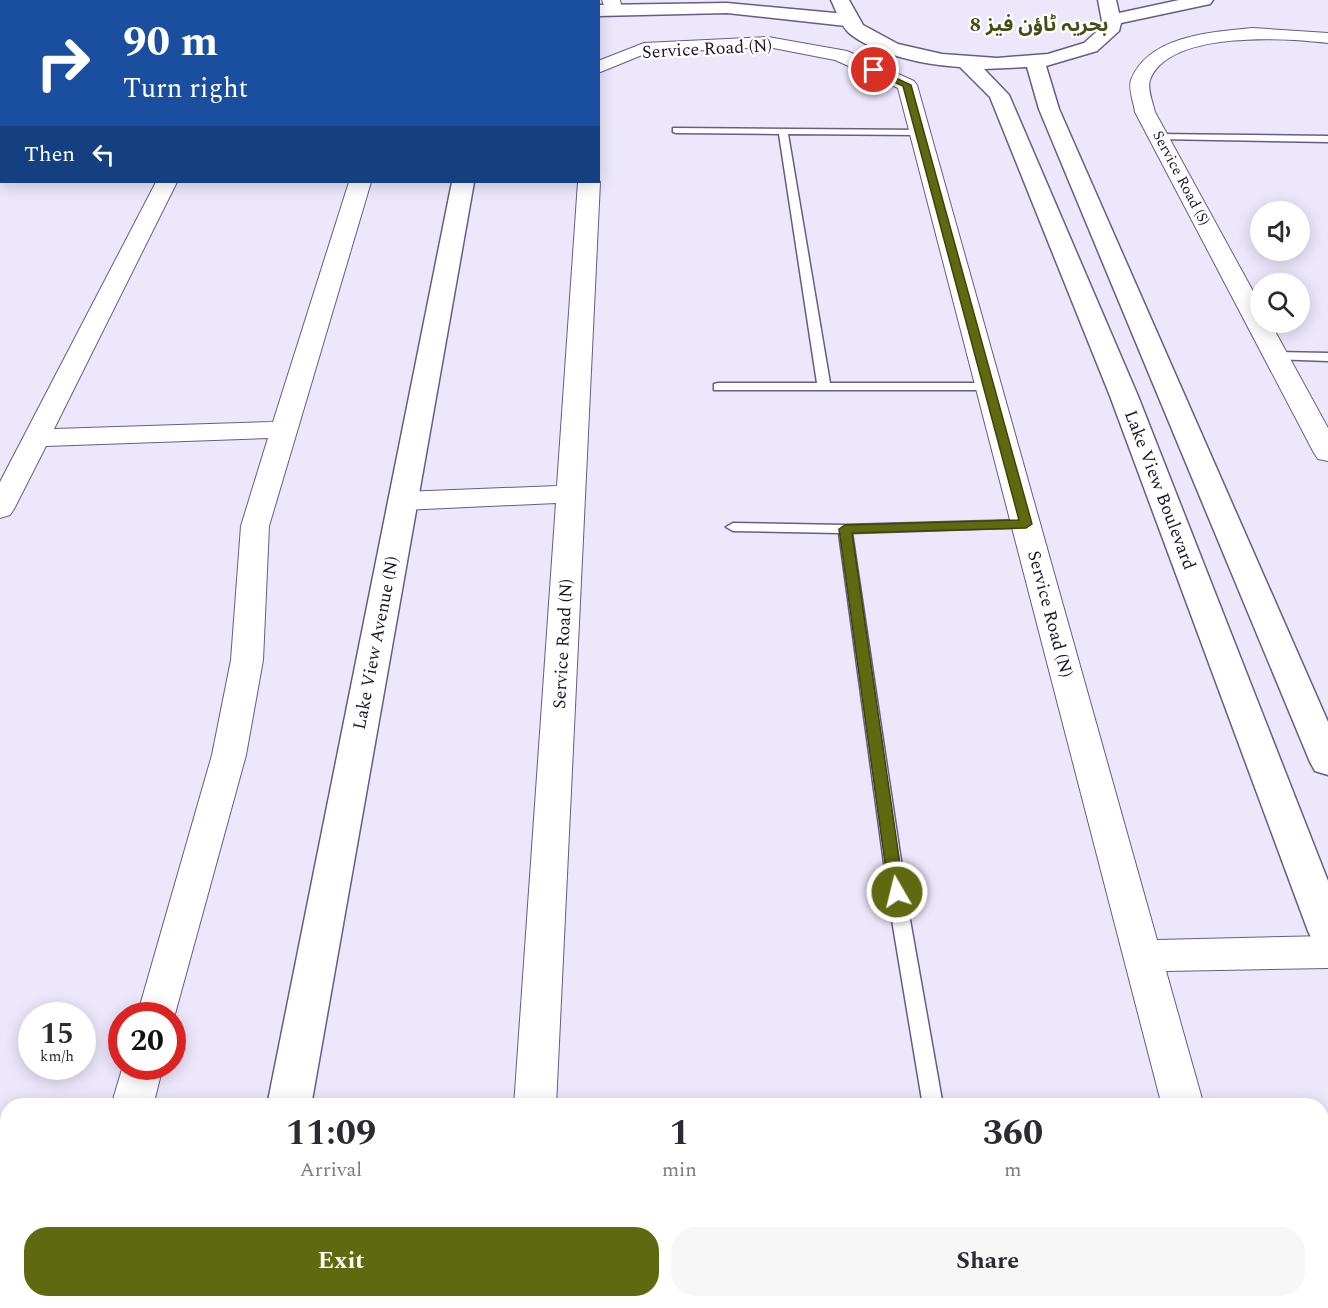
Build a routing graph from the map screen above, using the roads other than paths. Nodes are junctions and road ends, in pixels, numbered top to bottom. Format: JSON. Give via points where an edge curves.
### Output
{"nodes":[{"id":1,"x":778,"y":0,"type":"edge"},
{"id":2,"x":840,"y":0,"type":"edge"},
{"id":3,"x":1107,"y":0,"type":"edge"},
{"id":4,"x":1204,"y":0,"type":"edge"},
{"id":5,"x":608,"y":7,"type":"edge"},
{"id":6,"x":727,"y":8,"type":"junction"},
{"id":7,"x":1116,"y":19,"type":"junction"},
{"id":8,"x":846,"y":20,"type":"junction"},
{"id":9,"x":1328,"y":38,"type":"edge"},
{"id":10,"x":1035,"y":62,"type":"junction"},
{"id":11,"x":967,"y":63,"type":"junction"},
{"id":12,"x":600,"y":67,"type":"edge"},
{"id":13,"x":676,"y":130,"type":"dead end"},
{"id":14,"x":783,"y":131,"type":"junction"},
{"id":15,"x":920,"y":132,"type":"junction"},
{"id":16,"x":1158,"y":136,"type":"junction"},
{"id":17,"x":1328,"y":139,"type":"edge"},
{"id":18,"x":166,"y":183,"type":"edge"},
{"id":19,"x":360,"y":183,"type":"edge"},
{"id":20,"x":463,"y":183,"type":"edge"},
{"id":21,"x":589,"y":183,"type":"edge"},
{"id":22,"x":1276,"y":356,"type":"junction"},
{"id":23,"x":1328,"y":357,"type":"edge"},
{"id":24,"x":718,"y":387,"type":"dead end"},
{"id":25,"x":824,"y":387,"type":"junction"},
{"id":26,"x":989,"y":387,"type":"junction"},
{"id":27,"x":283,"y":430,"type":"junction"},
{"id":28,"x":38,"y":438,"type":"junction"},
{"id":29,"x":1328,"y":453,"type":"edge"},
{"id":30,"x":571,"y":494,"type":"junction"},
{"id":31,"x":403,"y":501,"type":"junction"},
{"id":32,"x":0,"y":509,"type":"edge"},
{"id":33,"x":1026,"y":524,"type":"junction"},
{"id":34,"x":733,"y":527,"type":"dead end"},
{"id":35,"x":845,"y":529,"type":"junction"},
{"id":36,"x":1328,"y":762,"type":"edge"},
{"id":37,"x":1328,"y":930,"type":"edge"},
{"id":38,"x":1328,"y":952,"type":"edge"},
{"id":39,"x":1143,"y":956,"type":"junction"},
{"id":40,"x":161,"y":1002,"type":"edge"},
{"id":41,"x":139,"y":1080,"type":"edge"},
{"id":42,"x":134,"y":1098,"type":"edge"},
{"id":43,"x":291,"y":1098,"type":"edge"},
{"id":44,"x":536,"y":1098,"type":"edge"},
{"id":45,"x":932,"y":1098,"type":"edge"},
{"id":46,"x":1181,"y":1098,"type":"edge"}],
"edges":[{"from":1,"to":6,"type":"main road"},
{"from":2,"to":8,"type":"main road"},
{"from":3,"to":7,"type":"main road"},
{"from":4,"to":7,"type":"main road"},
{"from":5,"to":6,"type":"main road"},
{"from":6,"to":8,"type":"main road"},
{"from":7,"to":10,"type":"main road","via":[[1114,28],[1095,46]]},
{"from":8,"to":11,"type":"main road","via":[[891,47]]},
{"from":9,"to":16,"type":"street","name":"Service Road (S)","via":[[1263,33],[1222,36],[1180,46],[1149,64],[1140,83],[1145,112]]},
{"from":10,"to":11,"type":"main road"},
{"from":10,"to":36,"type":"main road","via":[[1049,109]]},
{"from":11,"to":37,"type":"main road","name":"Lake View Boulevard","via":[[999,95],[1137,428]]},
{"from":12,"to":15,"type":"street","name":"Service Road (N)","via":[[644,48],[768,42],[840,55],[907,85]]},
{"from":13,"to":14,"type":"lane"},
{"from":14,"to":15,"type":"lane"},
{"from":14,"to":25,"type":"lane"},
{"from":15,"to":26,"type":"street","name":"Service Road (N)"},
{"from":16,"to":17,"type":"lane"},
{"from":16,"to":22,"type":"street","name":"Service Road (S)"},
{"from":18,"to":28,"type":"street"},
{"from":19,"to":27,"type":"street"},
{"from":20,"to":31,"type":"main road","name":"Lake View Avenue (N)"},
{"from":21,"to":30,"type":"street","name":"Service Road (N)"},
{"from":22,"to":23,"type":"lane"},
{"from":22,"to":29,"type":"street","name":"Service Road (S)"},
{"from":24,"to":25,"type":"lane"},
{"from":25,"to":26,"type":"lane"},
{"from":26,"to":33,"type":"street","name":"Service Road (N)"},
{"from":27,"to":28,"type":"street"},
{"from":27,"to":40,"type":"street","via":[[255,526],[247,660],[229,755]]},
{"from":28,"to":32,"type":"street"},
{"from":30,"to":31,"type":"street"},
{"from":30,"to":44,"type":"street","name":"Service Road (N)"},
{"from":31,"to":43,"type":"main road","name":"Lake View Avenue (N)"},
{"from":33,"to":35,"type":"lane"},
{"from":33,"to":39,"type":"street","name":"Service Road (N)"},
{"from":34,"to":35,"type":"lane"},
{"from":35,"to":45,"type":"lane","via":[[900,914]]},
{"from":38,"to":39,"type":"street"},
{"from":39,"to":46,"type":"street","name":"Service Road (N)"},
{"from":41,"to":42,"type":"street"}]}
